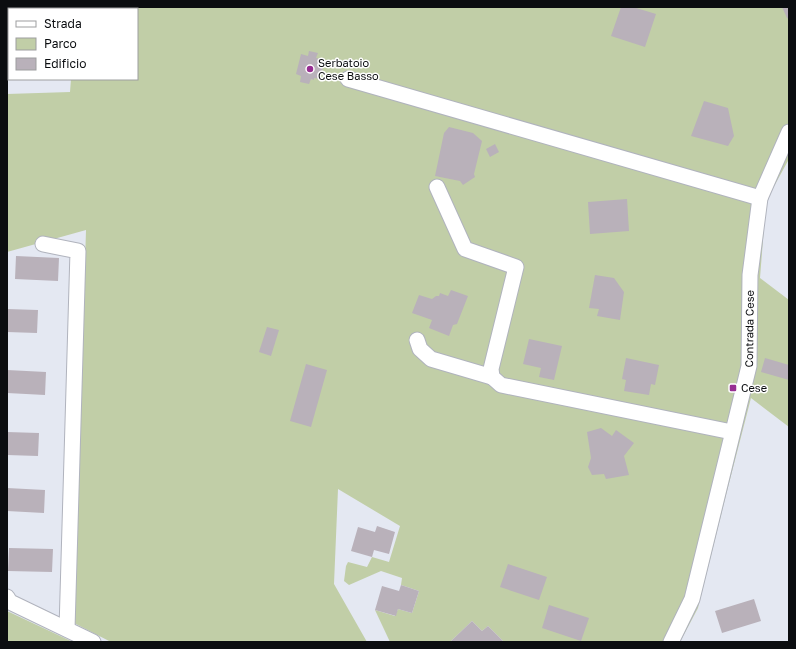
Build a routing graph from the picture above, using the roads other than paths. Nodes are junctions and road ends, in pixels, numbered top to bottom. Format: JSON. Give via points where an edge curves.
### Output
{"nodes":[{"id":1,"x":348,"y":79,"type":"dead end"},
{"id":2,"x":789,"y":132,"type":"edge"},
{"id":3,"x":437,"y":187,"type":"dead end"},
{"id":4,"x":760,"y":198,"type":"junction"},
{"id":5,"x":43,"y":244,"type":"dead end"},
{"id":6,"x":417,"y":340,"type":"dead end"},
{"id":7,"x":492,"y":377,"type":"junction"},
{"id":8,"x":732,"y":432,"type":"junction"},
{"id":9,"x":7,"y":597,"type":"edge"},
{"id":10,"x":67,"y":629,"type":"junction"},
{"id":11,"x":92,"y":642,"type":"edge"},
{"id":12,"x":671,"y":642,"type":"edge"}],
"edges":[{"from":1,"to":4,"type":"street"},
{"from":2,"to":4,"type":"street","name":"Contrada Cese"},
{"from":3,"to":7,"type":"street","via":[[464,249],[516,267],[491,369]]},
{"from":4,"to":8,"type":"street","name":"Contrada Cese","via":[[750,275],[749,366]]},
{"from":5,"to":10,"type":"street","via":[[78,250]]},
{"from":6,"to":7,"type":"street","via":[[420,349],[431,359]]},
{"from":7,"to":8,"type":"street","via":[[501,385]]},
{"from":8,"to":12,"type":"street","name":"Contrada Cese","via":[[692,599]]},
{"from":9,"to":10,"type":"street","via":[[10,602]]},
{"from":10,"to":11,"type":"street"}]}
